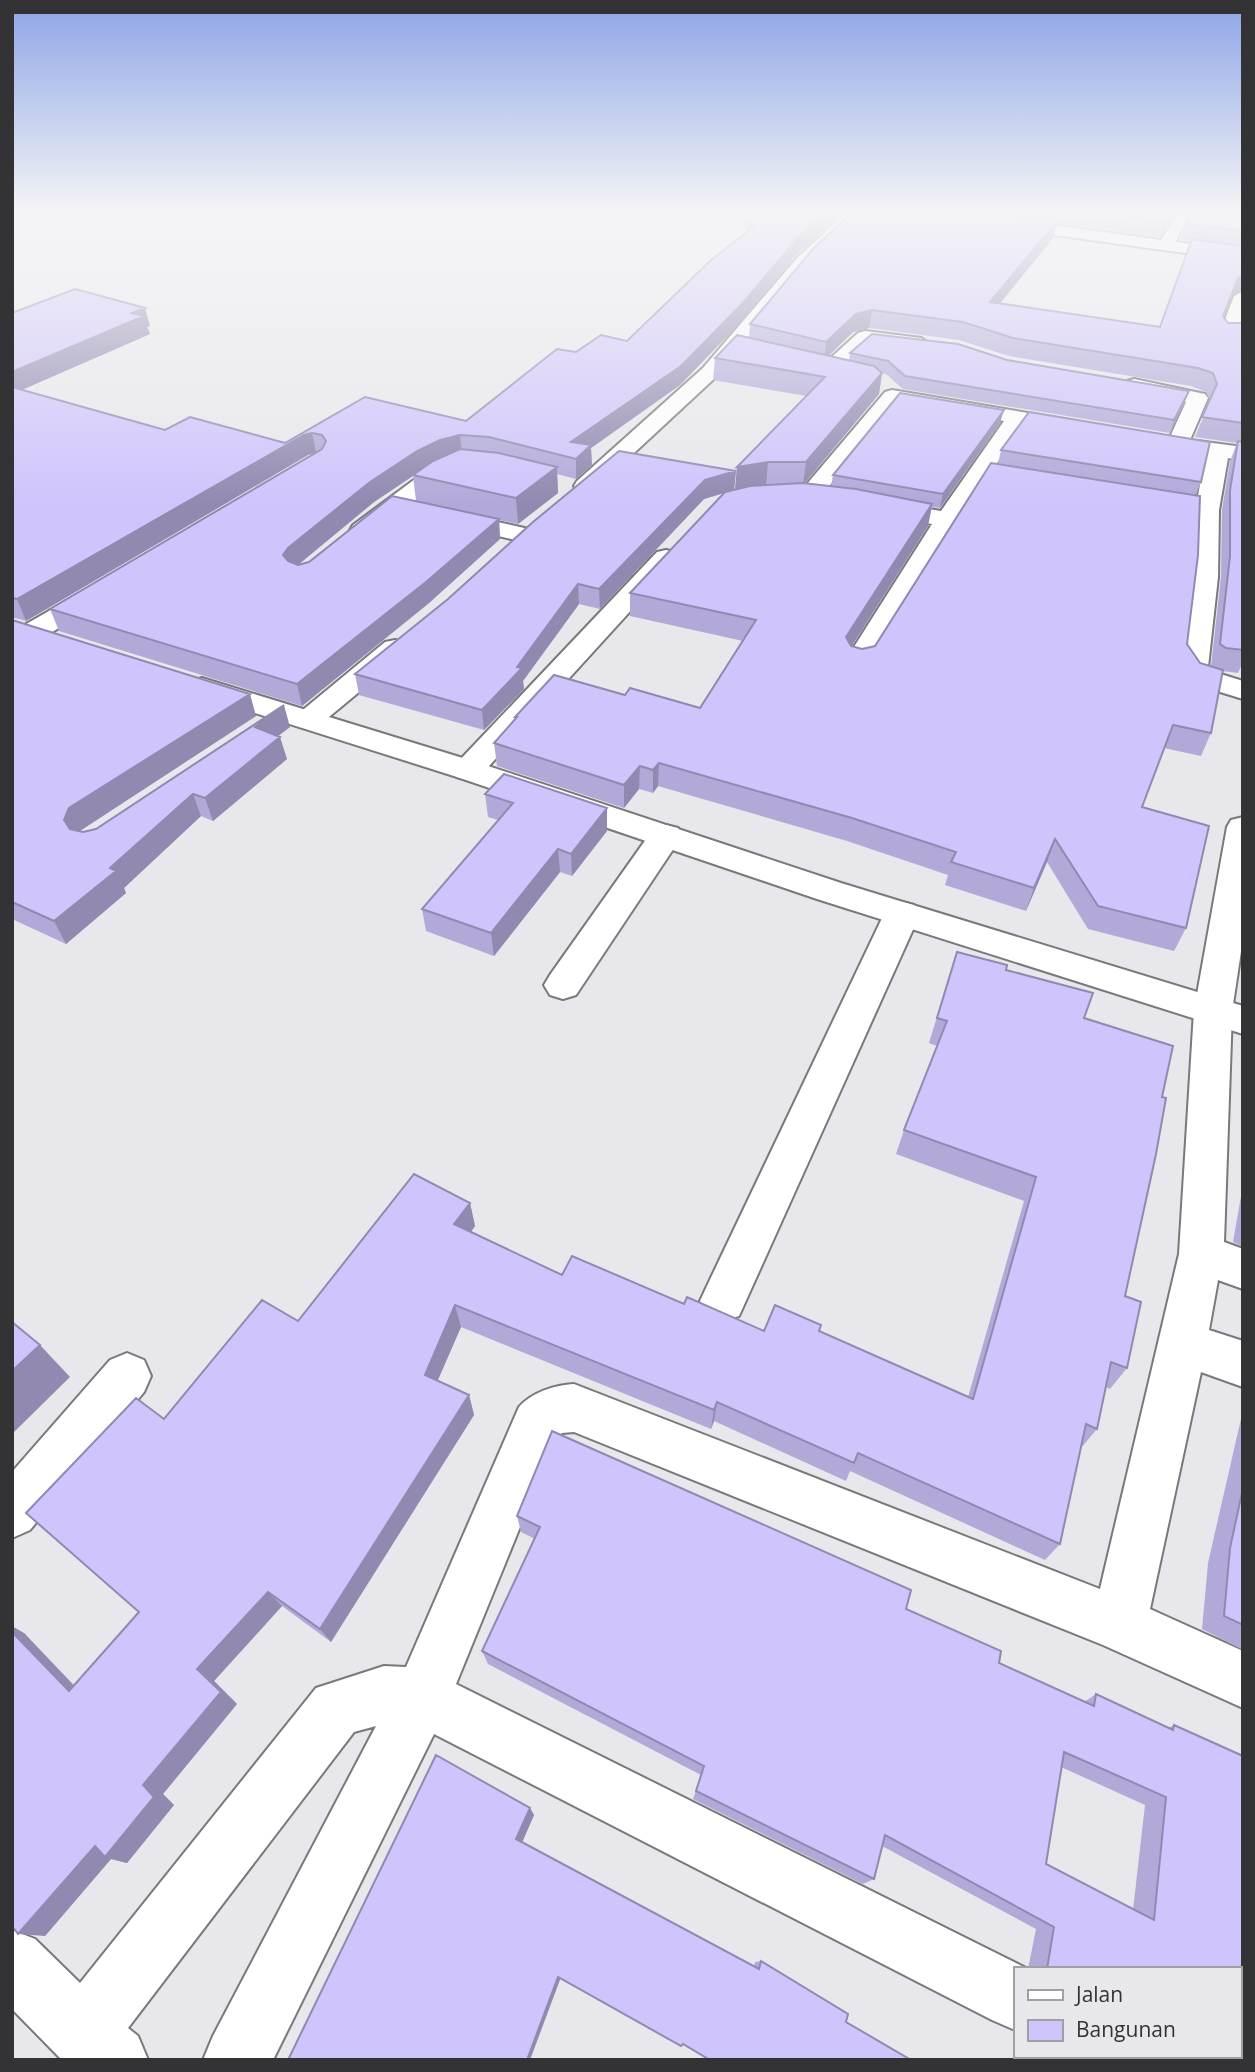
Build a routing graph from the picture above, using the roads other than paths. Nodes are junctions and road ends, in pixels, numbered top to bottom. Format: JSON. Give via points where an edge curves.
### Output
{"nodes":[{"id":1,"x":763,"y":310,"type":"edge"},
{"id":2,"x":1238,"y":310,"type":"edge"},
{"id":3,"x":1228,"y":335,"type":"edge"},
{"id":4,"x":946,"y":347,"type":"edge"},
{"id":5,"x":732,"y":348,"type":"junction"},
{"id":6,"x":756,"y":353,"type":"edge"},
{"id":7,"x":805,"y":364,"type":"edge"},
{"id":8,"x":830,"y":369,"type":"junction"},
{"id":9,"x":854,"y":375,"type":"edge"},
{"id":10,"x":1111,"y":382,"type":"edge"},
{"id":11,"x":1018,"y":417,"type":"junction"},
{"id":12,"x":1098,"y":431,"type":"edge"},
{"id":13,"x":1137,"y":438,"type":"edge"},
{"id":14,"x":1177,"y":445,"type":"junction"},
{"id":15,"x":1231,"y":453,"type":"edge"},
{"id":16,"x":478,"y":466,"type":"edge"},
{"id":17,"x":980,"y":473,"type":"junction"},
{"id":18,"x":1006,"y":478,"type":"edge"},
{"id":19,"x":574,"y":491,"type":"edge"},
{"id":20,"x":781,"y":495,"type":"edge"},
{"id":21,"x":809,"y":496,"type":"junction"},
{"id":22,"x":835,"y":500,"type":"edge"},
{"id":23,"x":862,"y":505,"type":"edge"},
{"id":24,"x":393,"y":506,"type":"junction"},
{"id":25,"x":1180,"y":506,"type":"edge"},
{"id":26,"x":1207,"y":510,"type":"junction"},
{"id":27,"x":947,"y":519,"type":"junction"},
{"id":28,"x":543,"y":520,"type":"edge"},
{"id":29,"x":524,"y":535,"type":"junction"},
{"id":30,"x":686,"y":536,"type":"edge"},
{"id":31,"x":343,"y":545,"type":"edge"},
{"id":32,"x":505,"y":552,"type":"edge"},
{"id":33,"x":121,"y":580,"type":"edge"},
{"id":34,"x":21,"y":630,"type":"edge"},
{"id":35,"x":409,"y":636,"type":"edge"},
{"id":36,"x":69,"y":645,"type":"edge"},
{"id":37,"x":859,"y":661,"type":"edge"},
{"id":38,"x":170,"y":677,"type":"edge"},
{"id":39,"x":1243,"y":690,"type":"edge"},
{"id":40,"x":296,"y":716,"type":"junction"},
{"id":41,"x":252,"y":736,"type":"edge"},
{"id":42,"x":468,"y":770,"type":"junction"},
{"id":43,"x":1243,"y":827,"type":"edge"},
{"id":44,"x":666,"y":836,"type":"junction"},
{"id":45,"x":902,"y":914,"type":"junction"},
{"id":46,"x":563,"y":985,"type":"dead end"},
{"id":47,"x":1228,"y":1016,"type":"edge"},
{"id":48,"x":1201,"y":1254,"type":"junction"},
{"id":49,"x":1243,"y":1269,"type":"edge"},
{"id":50,"x":723,"y":1301,"type":"dead end"},
{"id":51,"x":1183,"y":1343,"type":"junction"},
{"id":52,"x":1243,"y":1364,"type":"edge"},
{"id":53,"x":127,"y":1376,"type":"dead end"},
{"id":54,"x":12,"y":1512,"type":"edge"},
{"id":55,"x":1119,"y":1624,"type":"junction"},
{"id":56,"x":1243,"y":1680,"type":"edge"},
{"id":57,"x":422,"y":1697,"type":"junction"},
{"id":58,"x":12,"y":1962,"type":"edge"},
{"id":59,"x":1014,"y":1996,"type":"edge"},
{"id":60,"x":99,"y":2047,"type":"edge"},
{"id":61,"x":237,"y":2060,"type":"edge"}],
"edges":[{"from":1,"to":5,"type":"street"},
{"from":2,"to":3,"type":"street"},
{"from":4,"to":8,"type":"street","via":[[865,337]]},
{"from":5,"to":6,"type":"street"},
{"from":5,"to":19,"type":"street"},
{"from":7,"to":8,"type":"street"},
{"from":8,"to":9,"type":"street"},
{"from":10,"to":14,"type":"street","via":[[1198,398]]},
{"from":11,"to":12,"type":"street"},
{"from":11,"to":17,"type":"street"},
{"from":11,"to":21,"type":"street","via":[[886,388]]},
{"from":13,"to":14,"type":"street"},
{"from":14,"to":15,"type":"street"},
{"from":15,"to":26,"type":"street"},
{"from":16,"to":24,"type":"street","via":[[448,468]]},
{"from":17,"to":18,"type":"street"},
{"from":17,"to":27,"type":"street"},
{"from":20,"to":21,"type":"street"},
{"from":21,"to":22,"type":"street"},
{"from":23,"to":27,"type":"street"},
{"from":24,"to":29,"type":"street"},
{"from":24,"to":31,"type":"street"},
{"from":25,"to":26,"type":"street"},
{"from":26,"to":39,"type":"street","via":[[1205,577],[1194,667],[1201,677]]},
{"from":27,"to":37,"type":"street"},
{"from":28,"to":29,"type":"street"},
{"from":29,"to":32,"type":"street"},
{"from":30,"to":42,"type":"street"},
{"from":33,"to":34,"type":"street"},
{"from":34,"to":36,"type":"street"},
{"from":35,"to":40,"type":"street"},
{"from":38,"to":40,"type":"street"},
{"from":40,"to":41,"type":"street"},
{"from":40,"to":42,"type":"street"},
{"from":42,"to":44,"type":"street"},
{"from":43,"to":47,"type":"street"},
{"from":44,"to":45,"type":"street"},
{"from":44,"to":46,"type":"street"},
{"from":45,"to":47,"type":"street"},
{"from":45,"to":50,"type":"street"},
{"from":47,"to":48,"type":"street"},
{"from":48,"to":49,"type":"street"},
{"from":48,"to":51,"type":"street"},
{"from":51,"to":52,"type":"street"},
{"from":51,"to":55,"type":"street"},
{"from":53,"to":54,"type":"street"},
{"from":55,"to":56,"type":"street"},
{"from":55,"to":57,"type":"street","via":[[574,1408],[557,1409],[537,1424]]},
{"from":57,"to":59,"type":"street"},
{"from":57,"to":60,"type":"street","via":[[384,1695],[336,1707]]},
{"from":57,"to":61,"type":"street"},
{"from":58,"to":60,"type":"street"}]}
